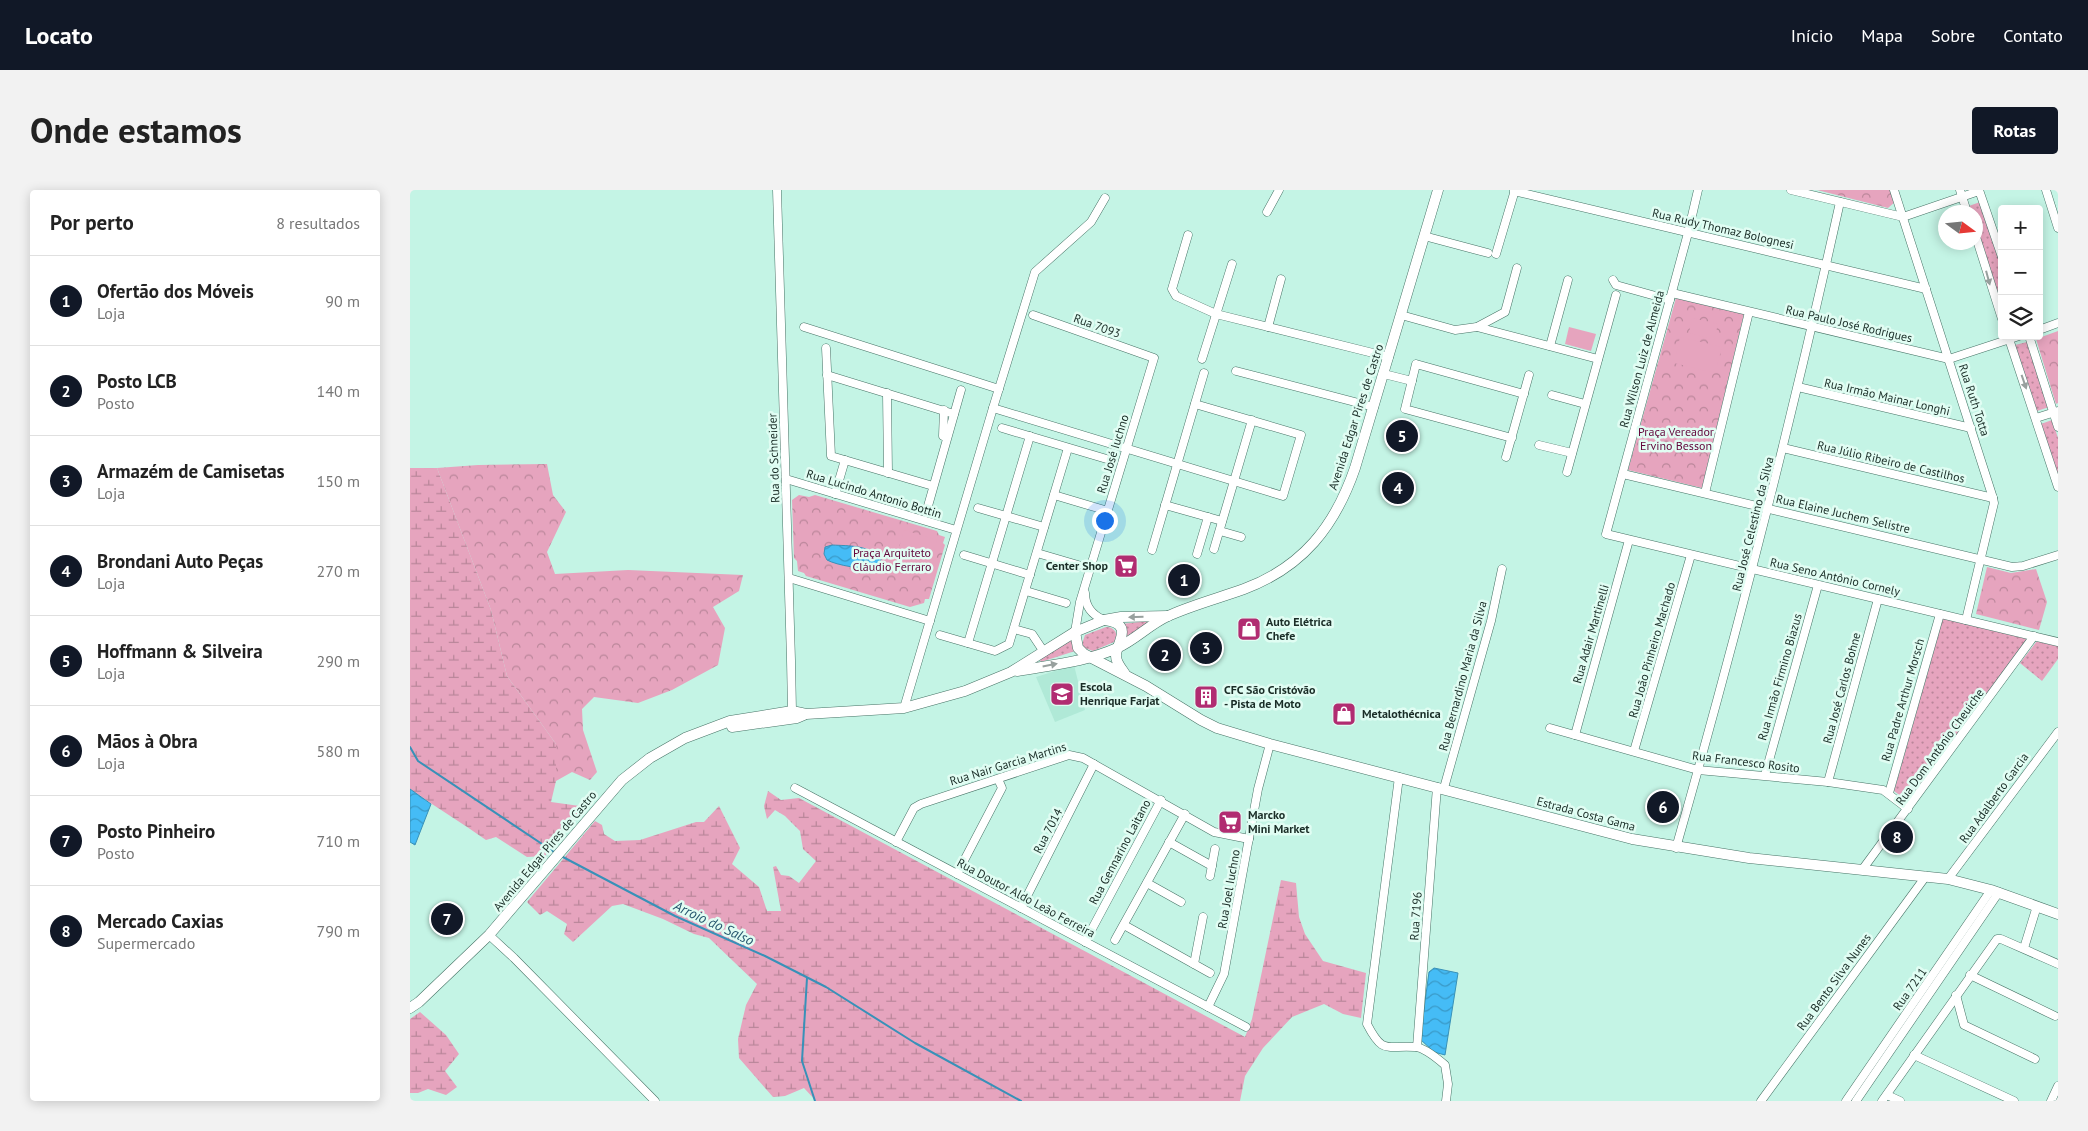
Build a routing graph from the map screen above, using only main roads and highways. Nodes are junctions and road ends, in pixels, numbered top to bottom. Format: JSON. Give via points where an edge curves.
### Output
{"nodes":[{"id":1,"x":1438,"y":190,"type":"edge"},
{"id":2,"x":1168,"y":616,"type":"junction"},
{"id":3,"x":1104,"y":620,"type":"junction"},
{"id":4,"x":1075,"y":632,"type":"junction"},
{"id":5,"x":1118,"y":648,"type":"junction"},
{"id":6,"x":1090,"y":658,"type":"junction"},
{"id":7,"x":1011,"y":672,"type":"junction"},
{"id":8,"x":1126,"y":674,"type":"junction"},
{"id":9,"x":806,"y":714,"type":"junction"},
{"id":10,"x":711,"y":728,"type":"junction"},
{"id":11,"x":2058,"y":914,"type":"edge"},
{"id":12,"x":410,"y":1008,"type":"edge"}],
"edges":[{"from":1,"to":2,"type":"main road","name":"Avenida Edgar Pires de Castro","via":[[1374,407],[1338,510],[1318,540],[1273,575]]},
{"from":2,"to":3,"type":"main road","name":"Avenida Edgar Pires de Castro","one_way":true},
{"from":2,"to":5,"type":"main road","name":"Avenida Edgar Pires de Castro"},
{"from":3,"to":4,"type":"main road","name":"Avenida Edgar Pires de Castro"},
{"from":3,"to":5,"type":"main road","via":[[1114,622],[1121,630]]},
{"from":4,"to":6,"type":"main road","via":[[1080,652]]},
{"from":4,"to":7,"type":"main road","name":"Avenida Edgar Pires de Castro"},
{"from":5,"to":6,"type":"main road","name":"Avenida Edgar Pires de Castro"},
{"from":5,"to":8,"type":"main road","via":[[1116,658]]},
{"from":7,"to":6,"type":"main road","name":"Avenida Edgar Pires de Castro","one_way":true},
{"from":6,"to":8,"type":"main road","name":"Estrada Costa Gama"},
{"from":7,"to":9,"type":"main road","name":"Avenida Edgar Pires de Castro","via":[[965,691],[904,708]]},
{"from":8,"to":11,"type":"main road","name":"Estrada Costa Gama","via":[[1217,728],[1632,839],[1750,858],[1948,879],[1995,891]]},
{"from":9,"to":10,"type":"main road","name":"Avenida Edgar Pires de Castro","via":[[797,718]]},
{"from":9,"to":10,"type":"main road","name":"Avenida Edgar Pires de Castro","via":[[792,711],[751,716]]},
{"from":10,"to":12,"type":"main road","name":"Avenida Edgar Pires de Castro","via":[[685,738],[650,758],[622,780],[490,935]]}]}
